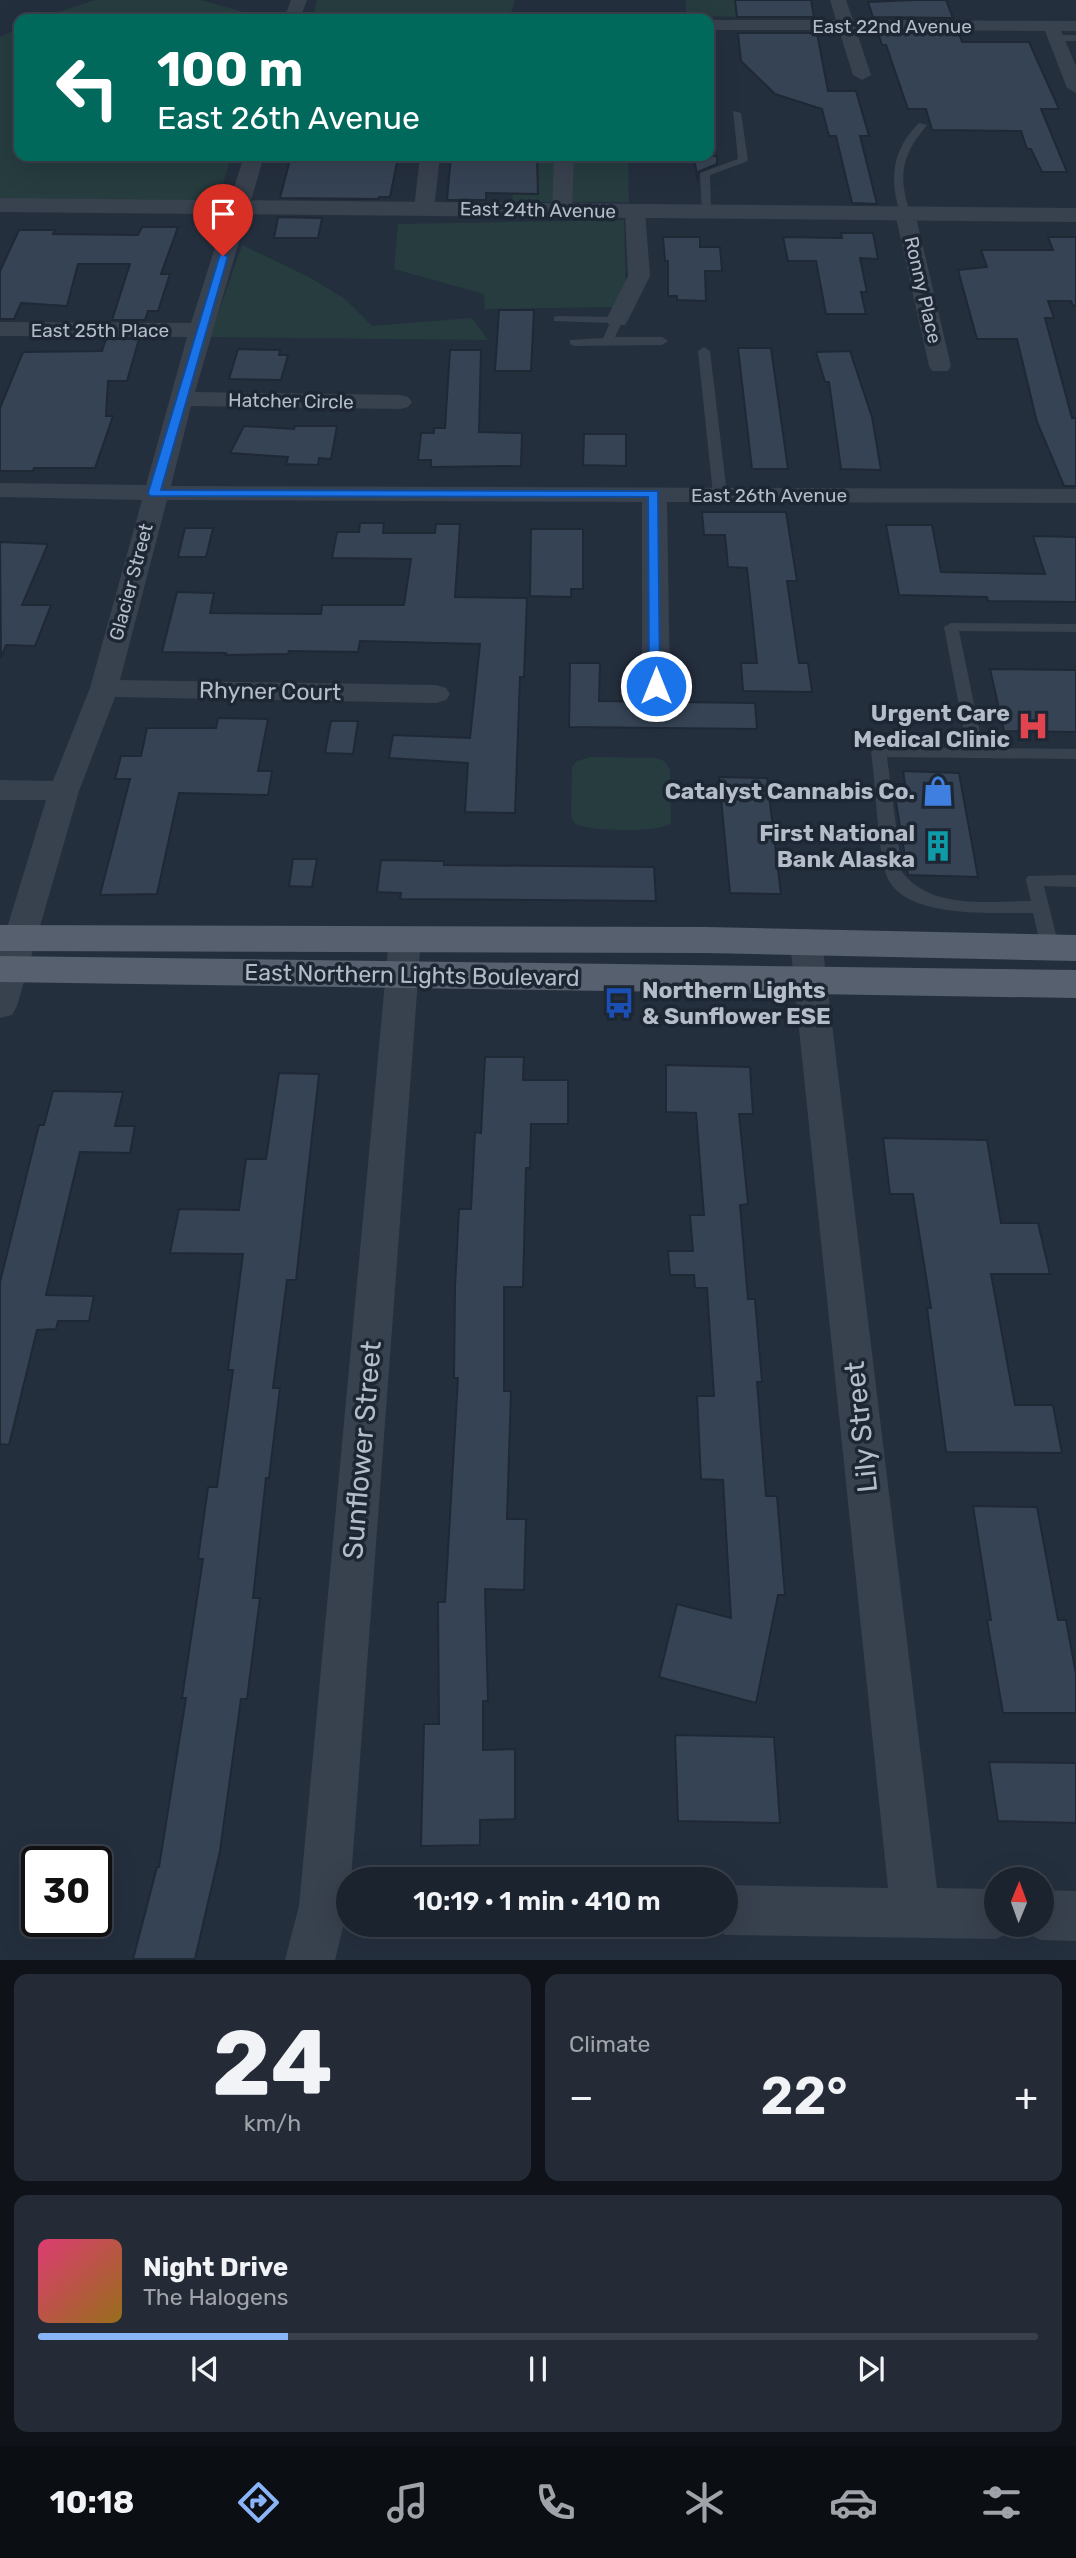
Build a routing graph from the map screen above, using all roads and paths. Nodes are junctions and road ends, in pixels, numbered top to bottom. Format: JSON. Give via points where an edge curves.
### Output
{"nodes":[{"id":1,"x":838,"y":0,"type":"edge"},
{"id":2,"x":714,"y":25,"type":"edge"},
{"id":3,"x":847,"y":26,"type":"junction"},
{"id":4,"x":1076,"y":26,"type":"edge"},
{"id":5,"x":1054,"y":32,"type":"junction"},
{"id":6,"x":1076,"y":38,"type":"edge"},
{"id":7,"x":862,"y":75,"type":"dead end"},
{"id":8,"x":1075,"y":84,"type":"edge"},
{"id":9,"x":736,"y":113,"type":"dead end"},
{"id":10,"x":922,"y":125,"type":"dead end"},
{"id":11,"x":253,"y":161,"type":"edge"},
{"id":12,"x":429,"y":161,"type":"edge"},
{"id":13,"x":564,"y":161,"type":"edge"},
{"id":14,"x":0,"y":205,"type":"edge"},
{"id":15,"x":239,"y":207,"type":"junction"},
{"id":16,"x":424,"y":209,"type":"junction"},
{"id":17,"x":562,"y":210,"type":"junction"},
{"id":18,"x":635,"y":211,"type":"junction"},
{"id":19,"x":706,"y":211,"type":"junction"},
{"id":20,"x":905,"y":213,"type":"junction"},
{"id":21,"x":1076,"y":215,"type":"edge"},
{"id":22,"x":558,"y":319,"type":"dead end"},
{"id":23,"x":617,"y":320,"type":"junction"},
{"id":24,"x":200,"y":330,"type":"junction"},
{"id":25,"x":5,"y":335,"type":"edge"},
{"id":26,"x":607,"y":341,"type":"junction"},
{"id":27,"x":662,"y":341,"type":"dead end"},
{"id":28,"x":574,"y":342,"type":"dead end"},
{"id":29,"x":704,"y":351,"type":"dead end"},
{"id":30,"x":940,"y":366,"type":"dead end"},
{"id":31,"x":181,"y":399,"type":"junction"},
{"id":32,"x":400,"y":402,"type":"dead end"},
{"id":33,"x":0,"y":490,"type":"edge"},
{"id":34,"x":154,"y":493,"type":"junction"},
{"id":35,"x":654,"y":494,"type":"junction"},
{"id":36,"x":720,"y":494,"type":"junction"},
{"id":37,"x":1076,"y":496,"type":"edge"},
{"id":38,"x":1076,"y":628,"type":"edge"},
{"id":39,"x":656,"y":686,"type":"dead end"},
{"id":40,"x":104,"y":688,"type":"junction"},
{"id":41,"x":436,"y":694,"type":"dead end"},
{"id":42,"x":976,"y":753,"type":"junction"},
{"id":43,"x":1076,"y":754,"type":"edge"},
{"id":44,"x":0,"y":790,"type":"edge"},
{"id":45,"x":64,"y":791,"type":"junction"},
{"id":46,"x":1076,"y":881,"type":"edge"},
{"id":47,"x":1041,"y":907,"type":"junction"},
{"id":48,"x":1063,"y":947,"type":"edge"},
{"id":49,"x":8,"y":954,"type":"edge"},
{"id":50,"x":404,"y":957,"type":"junction"},
{"id":51,"x":808,"y":961,"type":"junction"},
{"id":52,"x":1076,"y":984,"type":"edge"},
{"id":53,"x":0,"y":1006,"type":"edge"},
{"id":54,"x":339,"y":1867,"type":"edge"},
{"id":55,"x":336,"y":1906,"type":"edge"},
{"id":56,"x":738,"y":1910,"type":"edge"},
{"id":57,"x":915,"y":1912,"type":"junction"},
{"id":58,"x":984,"y":1914,"type":"edge"},
{"id":59,"x":1054,"y":1915,"type":"edge"},
{"id":60,"x":1076,"y":1916,"type":"edge"},
{"id":61,"x":310,"y":1959,"type":"edge"}],
"edges":[{"from":1,"to":3,"type":"street"},
{"from":2,"to":3,"type":"street","name":"East 22nd Avenue"},
{"from":3,"to":5,"type":"street","name":"East 22nd Avenue"},
{"from":3,"to":7,"type":"street"},
{"from":4,"to":5,"type":"street","name":"East 22nd Avenue"},
{"from":5,"to":6,"type":"lane"},
{"from":5,"to":8,"type":"street"},
{"from":9,"to":19,"type":"lane","via":[[743,161],[705,173]]},
{"from":10,"to":20,"type":"lane","via":[[899,159],[897,191]]},
{"from":11,"to":15,"type":"street","name":"Glacier Street"},
{"from":12,"to":16,"type":"street"},
{"from":13,"to":17,"type":"street"},
{"from":14,"to":15,"type":"street","name":"East 24th Avenue"},
{"from":15,"to":16,"type":"street","name":"East 24th Avenue"},
{"from":15,"to":24,"type":"street","name":"Glacier Street"},
{"from":16,"to":17,"type":"street","name":"East 24th Avenue"},
{"from":17,"to":18,"type":"street","name":"East 24th Avenue"},
{"from":18,"to":19,"type":"street","name":"East 24th Avenue"},
{"from":18,"to":23,"type":"street","via":[[639,276]]},
{"from":19,"to":20,"type":"street","name":"East 24th Avenue"},
{"from":20,"to":21,"type":"street","name":"East 24th Avenue"},
{"from":20,"to":30,"type":"street","name":"Ronny Place"},
{"from":22,"to":23,"type":"lane"},
{"from":23,"to":26,"type":"lane"},
{"from":24,"to":25,"type":"street","name":"East 25th Place"},
{"from":24,"to":31,"type":"street","name":"Glacier Street"},
{"from":26,"to":27,"type":"lane"},
{"from":26,"to":28,"type":"lane"},
{"from":29,"to":36,"type":"lane"},
{"from":31,"to":32,"type":"street","name":"Hatcher Circle"},
{"from":31,"to":34,"type":"street","name":"Glacier Street"},
{"from":33,"to":34,"type":"street","name":"East 26th Avenue"},
{"from":34,"to":35,"type":"street","name":"East 26th Avenue"},
{"from":34,"to":40,"type":"street","name":"Glacier Street"},
{"from":35,"to":36,"type":"street","name":"East 26th Avenue"},
{"from":35,"to":39,"type":"street"},
{"from":36,"to":37,"type":"street","name":"East 26th Avenue"},
{"from":38,"to":42,"type":"lane","via":[[951,627]]},
{"from":40,"to":41,"type":"street","name":"Rhyner Court"},
{"from":40,"to":45,"type":"street","name":"Glacier Street"},
{"from":42,"to":43,"type":"lane"},
{"from":42,"to":47,"type":"lane","via":[[879,752],[894,873],[920,898],[944,904]]},
{"from":44,"to":45,"type":"street"},
{"from":45,"to":49,"type":"street","name":"Glacier Street"},
{"from":46,"to":47,"type":"lane","via":[[1034,880]]},
{"from":47,"to":48,"type":"lane"},
{"from":48,"to":51,"type":"main road","name":"East Northern Lights Boulevard"},
{"from":49,"to":50,"type":"main road","name":"East Northern Lights Boulevard"},
{"from":49,"to":53,"type":"street","name":"Glacier Street"},
{"from":50,"to":51,"type":"main road","name":"East Northern Lights Boulevard"},
{"from":50,"to":54,"type":"street","name":"Sunflower Street"},
{"from":51,"to":52,"type":"main road","name":"East Northern Lights Boulevard"},
{"from":51,"to":57,"type":"street","name":"Lily Street"},
{"from":55,"to":61,"type":"street","name":"Sunflower Street"},
{"from":56,"to":57,"type":"street"},
{"from":57,"to":58,"type":"street"},
{"from":59,"to":60,"type":"street"}]}
